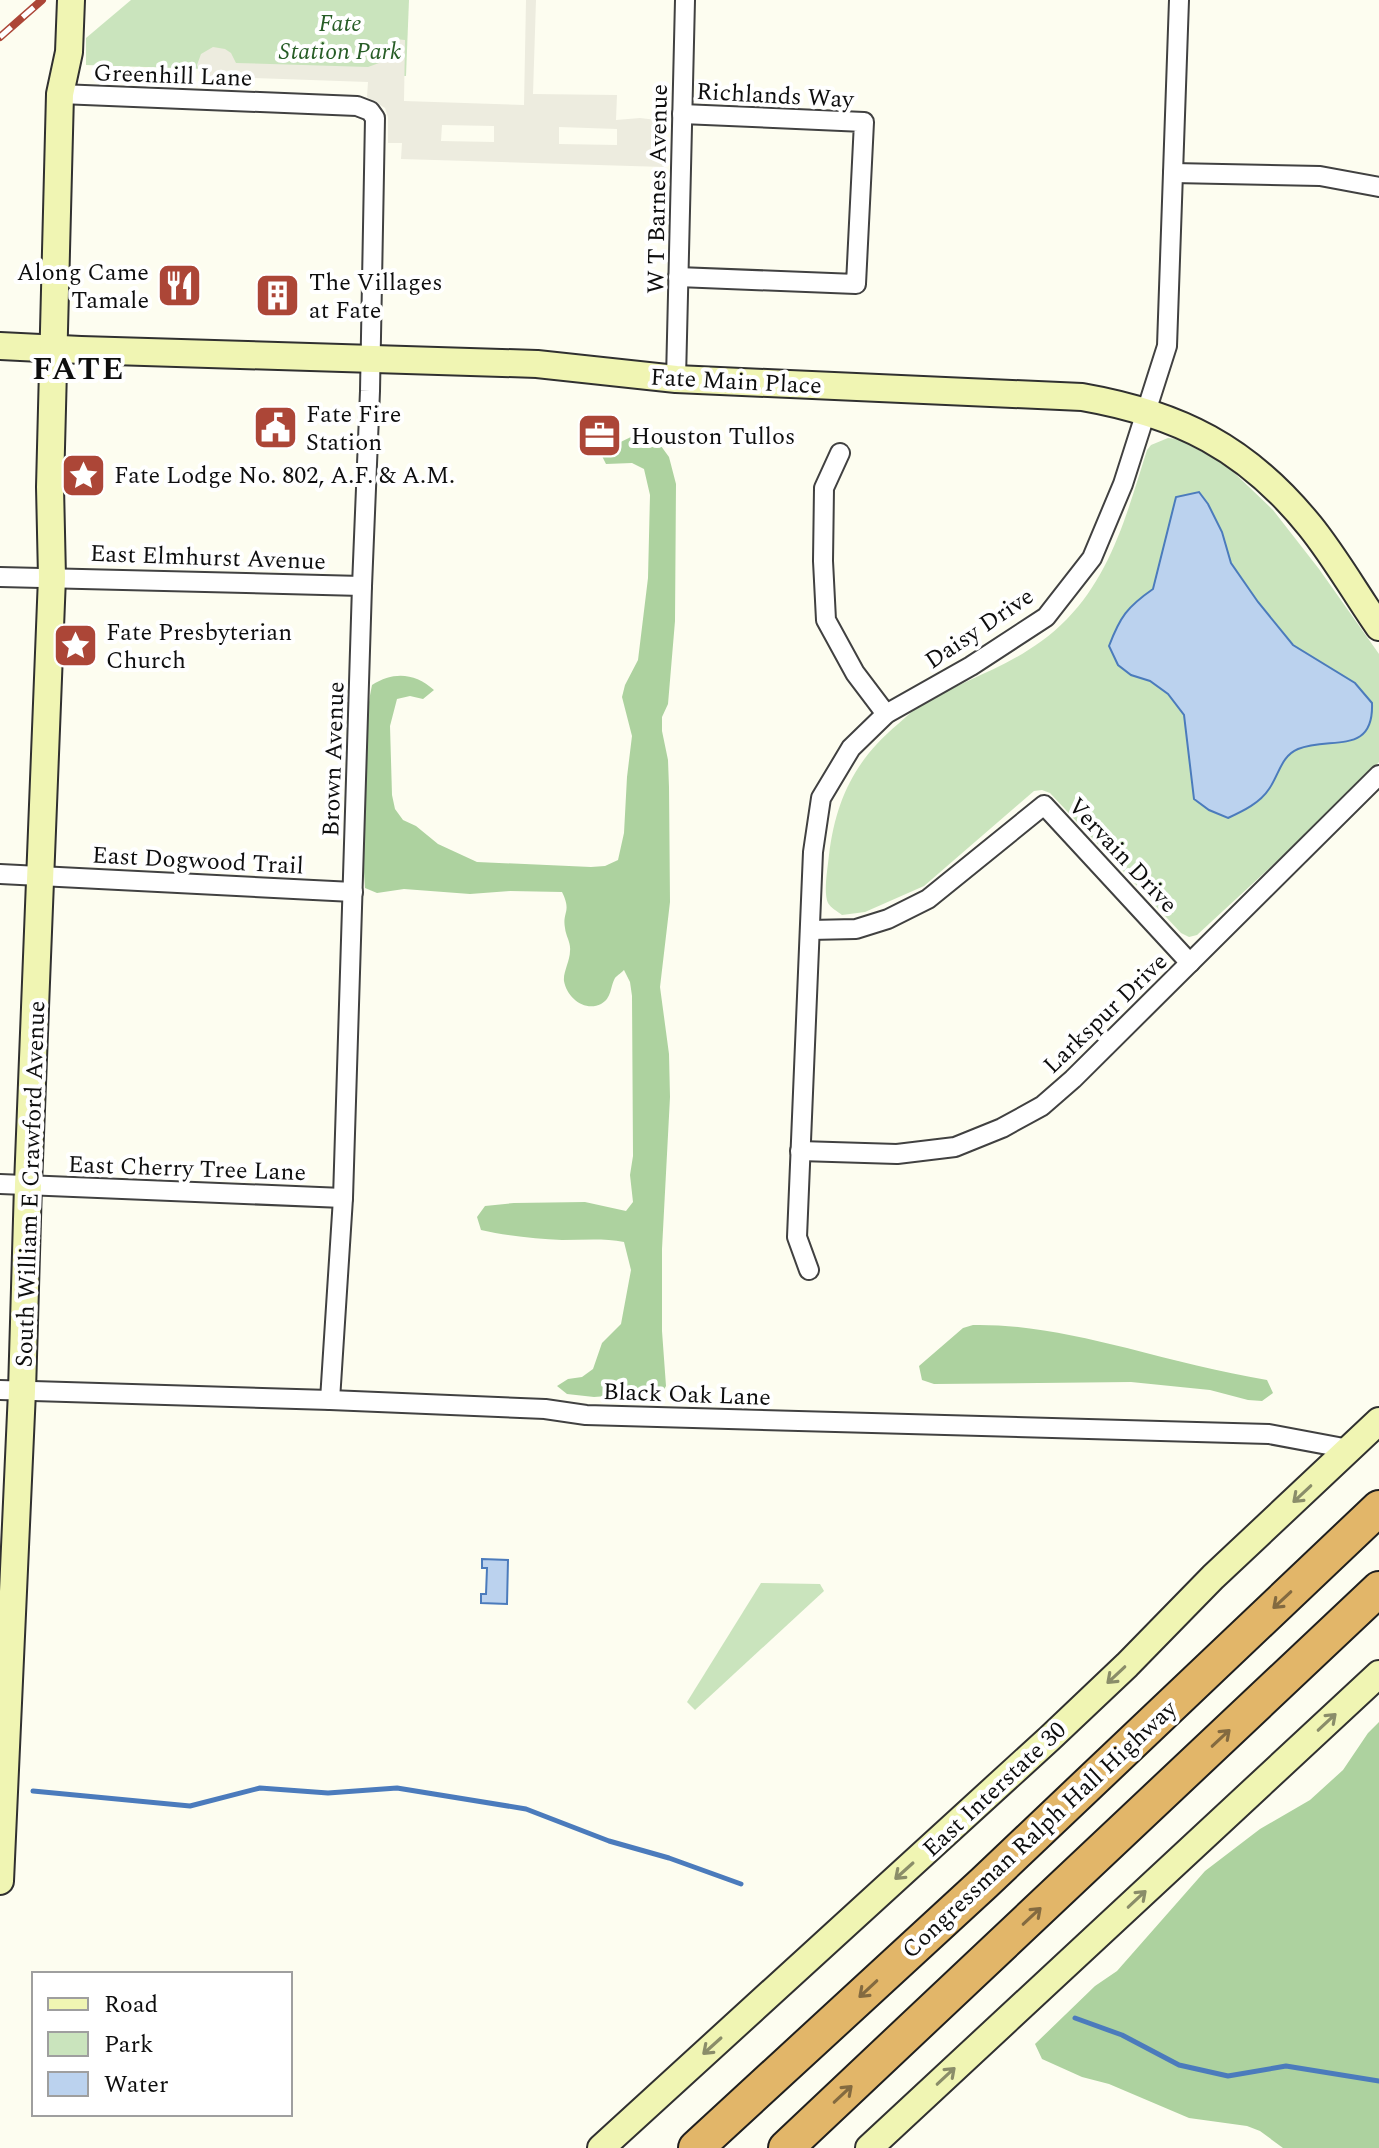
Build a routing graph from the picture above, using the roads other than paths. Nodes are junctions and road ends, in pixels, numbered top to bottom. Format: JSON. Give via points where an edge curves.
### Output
{"nodes":[{"id":1,"x":71,"y":0,"type":"edge"},
{"id":2,"x":685,"y":0,"type":"edge"},
{"id":3,"x":1179,"y":0,"type":"edge"},
{"id":4,"x":60,"y":94,"type":"junction"},
{"id":5,"x":682,"y":114,"type":"junction"},
{"id":6,"x":375,"y":118,"type":"joint"},
{"id":7,"x":1173,"y":173,"type":"junction"},
{"id":8,"x":1379,"y":187,"type":"edge"},
{"id":9,"x":678,"y":277,"type":"junction"},
{"id":10,"x":0,"y":346,"type":"edge"},
{"id":11,"x":54,"y":349,"type":"junction"},
{"id":12,"x":370,"y":360,"type":"junction"},
{"id":13,"x":676,"y":379,"type":"junction"},
{"id":14,"x":1147,"y":411,"type":"junction"},
{"id":15,"x":840,"y":453,"type":"dead end"},
{"id":16,"x":0,"y":577,"type":"edge"},
{"id":17,"x":52,"y":577,"type":"junction"},
{"id":18,"x":362,"y":586,"type":"junction"},
{"id":19,"x":1379,"y":627,"type":"edge"},
{"id":20,"x":886,"y":714,"type":"junction"},
{"id":21,"x":1379,"y":775,"type":"edge"},
{"id":22,"x":0,"y":874,"type":"edge"},
{"id":23,"x":41,"y":876,"type":"junction"},
{"id":24,"x":353,"y":892,"type":"junction"},
{"id":25,"x":810,"y":930,"type":"junction"},
{"id":26,"x":1190,"y":963,"type":"junction"},
{"id":27,"x":800,"y":1151,"type":"junction"},
{"id":28,"x":0,"y":1184,"type":"edge"},
{"id":29,"x":28,"y":1185,"type":"junction"},
{"id":30,"x":343,"y":1198,"type":"junction"},
{"id":31,"x":809,"y":1270,"type":"dead end"},
{"id":32,"x":11,"y":1390,"type":"edge"},
{"id":33,"x":330,"y":1400,"type":"junction"},
{"id":34,"x":1379,"y":1421,"type":"edge"},
{"id":35,"x":1349,"y":1449,"type":"junction"},
{"id":36,"x":1379,"y":1508,"type":"edge"},
{"id":37,"x":1379,"y":1589,"type":"edge"},
{"id":38,"x":1379,"y":1674,"type":"edge"},
{"id":39,"x":0,"y":1881,"type":"edge"},
{"id":40,"x":601,"y":2148,"type":"edge"},
{"id":41,"x":696,"y":2148,"type":"edge"},
{"id":42,"x":786,"y":2148,"type":"edge"},
{"id":43,"x":869,"y":2148,"type":"edge"}],
"edges":[{"from":1,"to":4,"type":"main road","name":"South William E Crawford Avenue","via":[[69,52]]},
{"from":2,"to":5,"type":"street","name":"W T Barnes Avenue"},
{"from":3,"to":7,"type":"street","name":"Daisy Drive"},
{"from":4,"to":6,"type":"street","name":"Greenhill Lane","via":[[357,106]]},
{"from":4,"to":11,"type":"main road","name":"South William E Crawford Avenue"},
{"from":5,"to":9,"type":"street","name":"W T Barnes Avenue"},
{"from":5,"to":9,"type":"street","name":"Richlands Way","via":[[864,122],[856,284]]},
{"from":6,"to":12,"type":"street","name":"Brown Avenue"},
{"from":7,"to":8,"type":"street","via":[[1320,176]]},
{"from":7,"to":14,"type":"street","name":"Daisy Drive","via":[[1167,346]]},
{"from":9,"to":13,"type":"street","name":"W T Barnes Avenue"},
{"from":10,"to":11,"type":"main road","name":"Fate Main Place"},
{"from":11,"to":12,"type":"main road","name":"Fate Main Place"},
{"from":11,"to":17,"type":"main road","name":"South William E Crawford Avenue"},
{"from":12,"to":13,"type":"main road","name":"Fate Main Place","via":[[537,364]]},
{"from":12,"to":18,"type":"street","name":"Brown Avenue"},
{"from":13,"to":14,"type":"main road","name":"Fate Main Place","via":[[1082,397]]},
{"from":14,"to":19,"type":"main road","name":"Fate Main Place","via":[[1222,444],[1267,481],[1310,526]]},
{"from":14,"to":20,"type":"street","name":"Daisy Drive","via":[[1092,558],[1046,617]]},
{"from":15,"to":20,"type":"street","via":[[824,488],[826,620],[855,673]]},
{"from":16,"to":17,"type":"street","name":"East Elmhurst Avenue"},
{"from":17,"to":18,"type":"street","name":"East Elmhurst Avenue"},
{"from":17,"to":23,"type":"main road","name":"South William E Crawford Avenue"},
{"from":18,"to":24,"type":"street","name":"Brown Avenue"},
{"from":20,"to":25,"type":"street","name":"Daisy Drive","via":[[851,748],[821,798]]},
{"from":21,"to":26,"type":"street","name":"Larkspur Drive"},
{"from":22,"to":23,"type":"street","name":"East Dogwood Trail"},
{"from":23,"to":24,"type":"street","name":"East Dogwood Trail"},
{"from":23,"to":29,"type":"main road","name":"South William E Crawford Avenue"},
{"from":24,"to":30,"type":"street","name":"Brown Avenue"},
{"from":25,"to":26,"type":"street","name":"Vervain Drive","via":[[856,929],[928,899],[1044,805]]},
{"from":25,"to":27,"type":"street","name":"Daisy Drive"},
{"from":26,"to":27,"type":"street","name":"Larkspur Drive","via":[[1073,1079],[1042,1106],[1002,1128],[955,1147],[897,1154]]},
{"from":27,"to":31,"type":"street","name":"Daisy Drive","via":[[797,1237]]},
{"from":28,"to":29,"type":"street","name":"East Cherry Tree Lane"},
{"from":29,"to":30,"type":"street","name":"East Cherry Tree Lane"},
{"from":29,"to":32,"type":"main road","name":"South William E Crawford Avenue"},
{"from":30,"to":33,"type":"street","name":"Brown Avenue"},
{"from":32,"to":33,"type":"street","name":"Black Oak Lane"},
{"from":32,"to":39,"type":"main road","name":"South William E Crawford Avenue"},
{"from":33,"to":35,"type":"street","name":"Black Oak Lane","via":[[586,1415],[1269,1434]]},
{"from":34,"to":35,"type":"main road","name":"East Interstate 30"},
{"from":35,"to":40,"type":"main road","name":"East Interstate 30","one_way":true,"via":[[1061,1728]]},
{"from":36,"to":41,"type":"highway","name":"Congressman Ralph Hall Highway","one_way":true},
{"from":42,"to":37,"type":"highway","one_way":true},
{"from":43,"to":38,"type":"main road","one_way":true}]}
